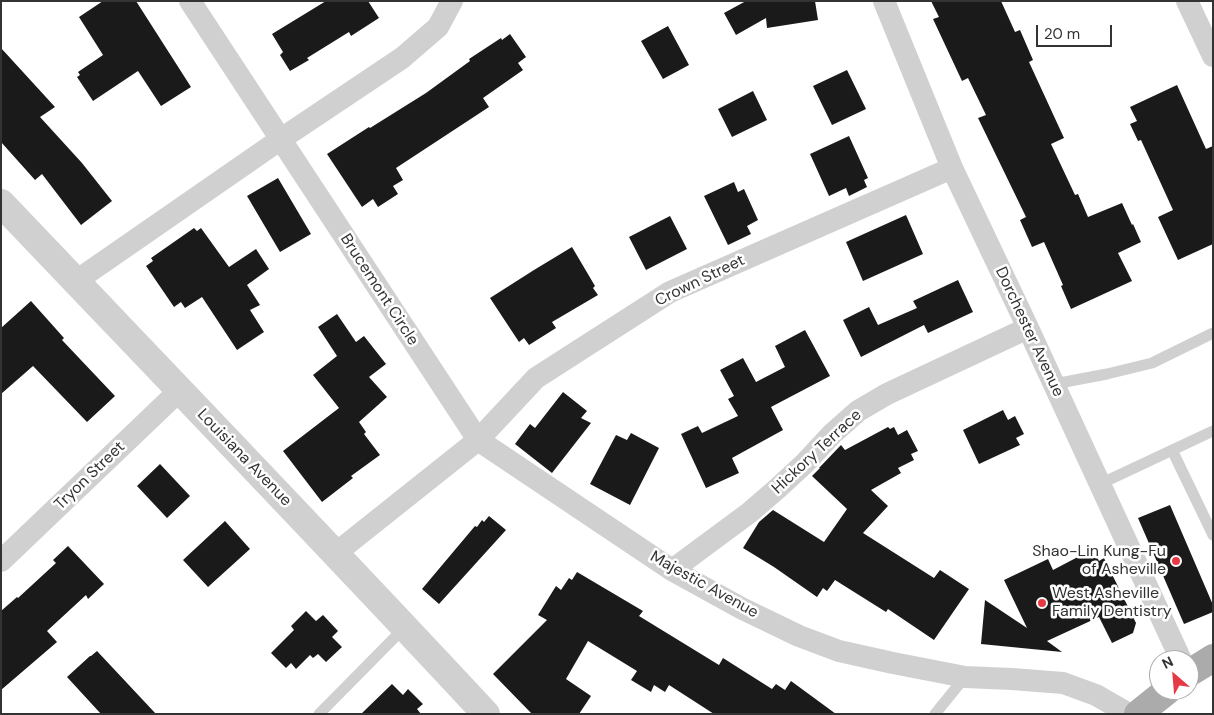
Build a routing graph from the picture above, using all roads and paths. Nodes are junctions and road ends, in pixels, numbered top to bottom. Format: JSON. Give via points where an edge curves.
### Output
{"nodes":[{"id":1,"x":190,"y":1,"type":"edge"},
{"id":2,"x":452,"y":1,"type":"edge"},
{"id":3,"x":884,"y":1,"type":"edge"},
{"id":4,"x":1187,"y":1,"type":"edge"},
{"id":5,"x":1213,"y":56,"type":"edge"},
{"id":6,"x":281,"y":139,"type":"junction"},
{"id":7,"x":952,"y":168,"type":"junction"},
{"id":8,"x":1,"y":204,"type":"edge"},
{"id":9,"x":76,"y":281,"type":"junction"},
{"id":10,"x":1028,"y":328,"type":"junction"},
{"id":11,"x":1213,"y":333,"type":"edge"},
{"id":12,"x":1054,"y":384,"type":"junction"},
{"id":13,"x":179,"y":391,"type":"junction"},
{"id":14,"x":1213,"y":431,"type":"edge"},
{"id":15,"x":478,"y":440,"type":"junction"},
{"id":16,"x":1172,"y":450,"type":"junction"},
{"id":17,"x":1100,"y":484,"type":"junction"},
{"id":18,"x":1213,"y":535,"type":"edge"},
{"id":19,"x":336,"y":553,"type":"junction"},
{"id":20,"x":1,"y":561,"type":"edge"},
{"id":21,"x":672,"y":570,"type":"junction"},
{"id":22,"x":405,"y":627,"type":"junction"},
{"id":23,"x":1176,"y":650,"type":"edge"},
{"id":24,"x":1213,"y":658,"type":"edge"},
{"id":25,"x":1199,"y":667,"type":"edge"},
{"id":26,"x":965,"y":677,"type":"junction"},
{"id":27,"x":1156,"y":700,"type":"edge"},
{"id":28,"x":319,"y":714,"type":"edge"},
{"id":29,"x":486,"y":714,"type":"edge"},
{"id":30,"x":935,"y":714,"type":"edge"},
{"id":31,"x":1129,"y":714,"type":"edge"},
{"id":32,"x":1138,"y":714,"type":"edge"}],
"edges":[{"from":1,"to":6,"type":"street","name":"Brucemont Circle"},
{"from":2,"to":6,"type":"street","via":[[438,27],[402,58]]},
{"from":3,"to":7,"type":"street","name":"Dorchester Avenue"},
{"from":4,"to":5,"type":"street"},
{"from":6,"to":9,"type":"street"},
{"from":6,"to":15,"type":"street","name":"Brucemont Circle"},
{"from":7,"to":10,"type":"street","name":"Dorchester Avenue"},
{"from":7,"to":15,"type":"street","name":"Crown Street","via":[[670,292],[536,378]]},
{"from":8,"to":9,"type":"street","name":"Louisiana Avenue"},
{"from":9,"to":13,"type":"street","name":"Louisiana Avenue"},
{"from":10,"to":12,"type":"street","name":"Dorchester Avenue"},
{"from":10,"to":21,"type":"street","name":"Hickory Terrace","via":[[887,394],[858,411],[749,513]]},
{"from":11,"to":12,"type":"lane","via":[[1152,363]]},
{"from":12,"to":17,"type":"street","name":"Dorchester Avenue"},
{"from":13,"to":19,"type":"street","name":"Louisiana Avenue"},
{"from":13,"to":20,"type":"street","name":"Tryon Street"},
{"from":14,"to":16,"type":"lane"},
{"from":15,"to":19,"type":"street"},
{"from":15,"to":21,"type":"street","name":"Majestic Avenue"},
{"from":16,"to":17,"type":"lane"},
{"from":16,"to":18,"type":"lane"},
{"from":17,"to":23,"type":"street","name":"Dorchester Avenue"},
{"from":19,"to":22,"type":"street","name":"Louisiana Avenue"},
{"from":21,"to":26,"type":"street","name":"Majestic Avenue","via":[[742,608],[838,651]]},
{"from":22,"to":28,"type":"lane"},
{"from":22,"to":29,"type":"street","name":"Louisiana Avenue"},
{"from":24,"to":25,"type":"main road"},
{"from":26,"to":30,"type":"lane"},
{"from":26,"to":31,"type":"street","name":"Majestic Avenue","via":[[1063,683],[1096,695]]},
{"from":27,"to":32,"type":"main road"}]}
